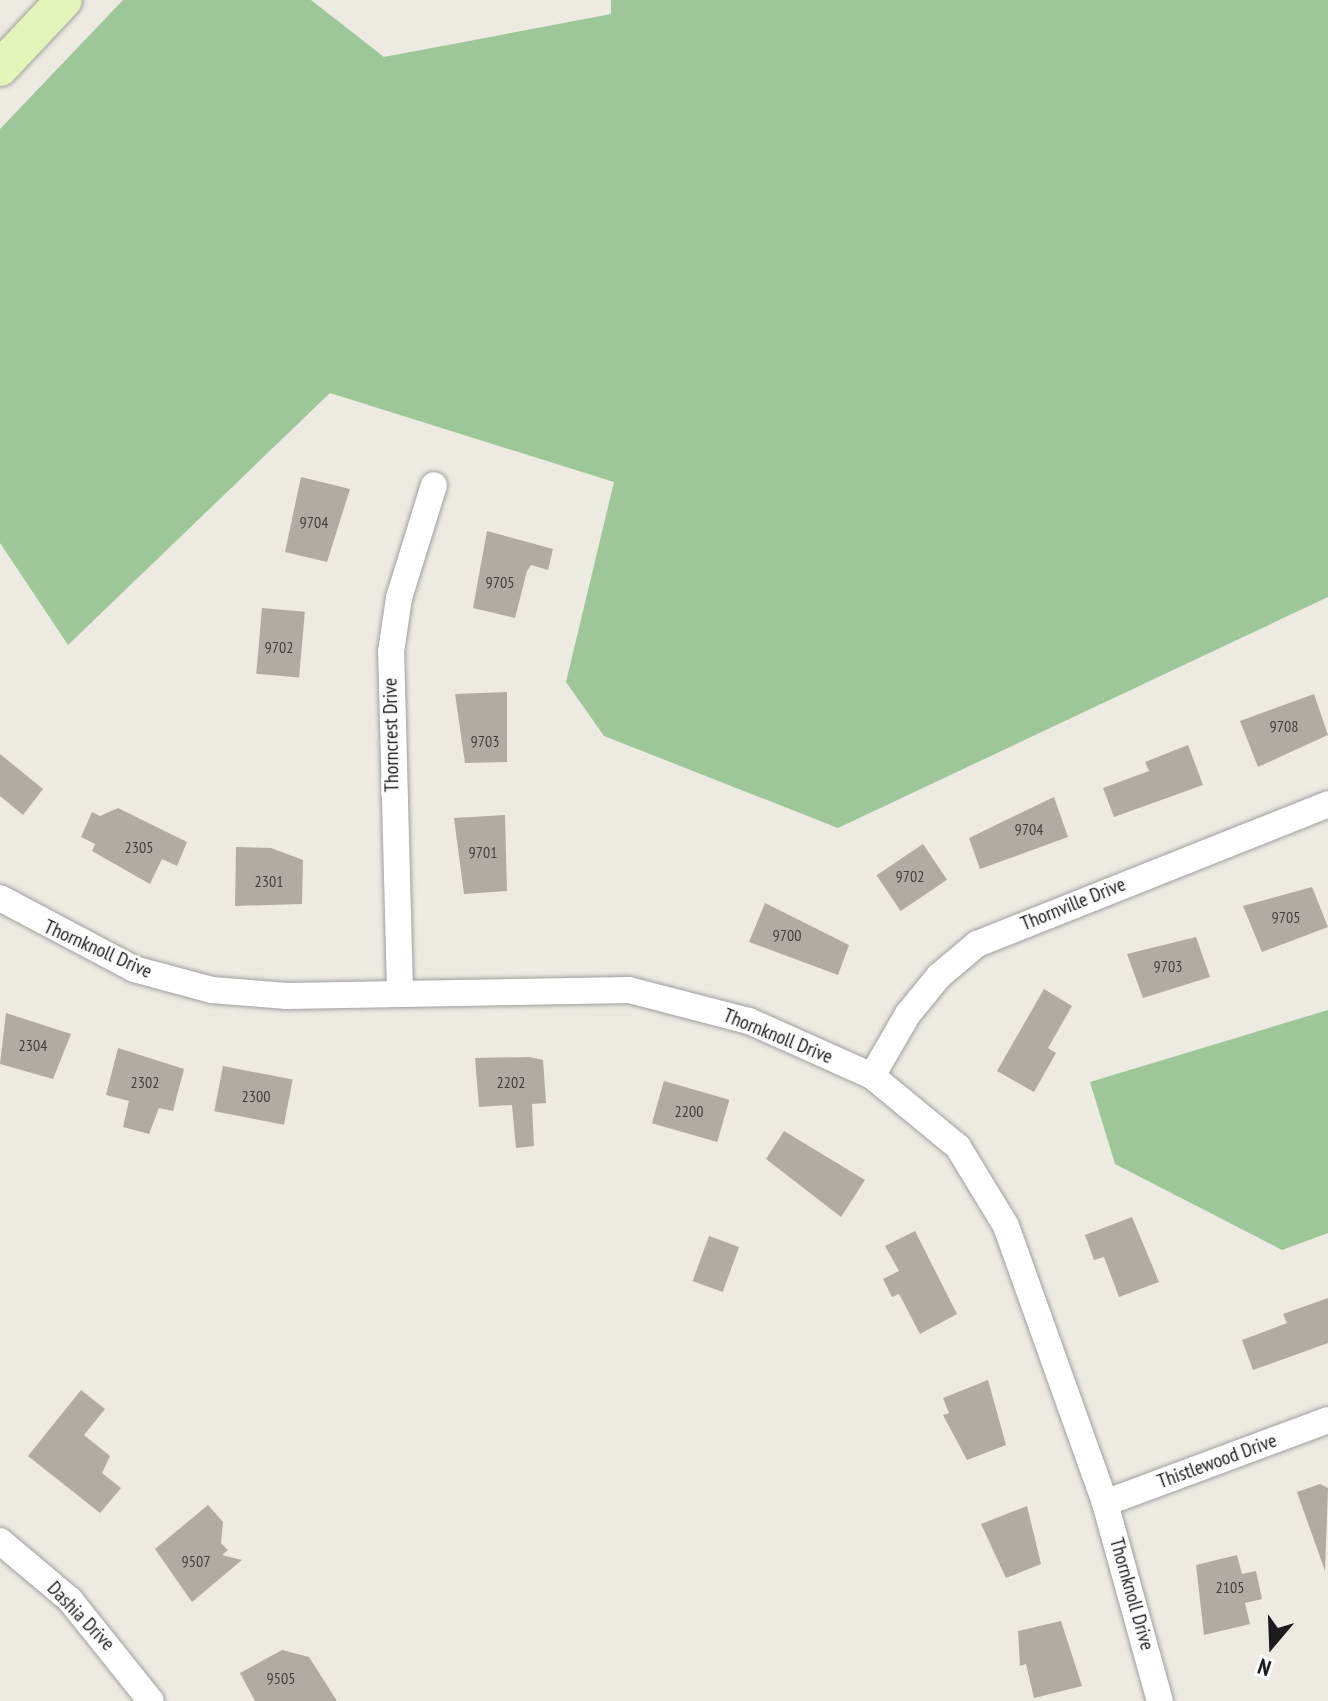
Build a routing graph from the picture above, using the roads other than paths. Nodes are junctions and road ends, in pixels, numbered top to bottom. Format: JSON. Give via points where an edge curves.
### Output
{"nodes":[{"id":1,"x":64,"y":0,"type":"edge"},
{"id":2,"x":0,"y":68,"type":"edge"},
{"id":3,"x":434,"y":485,"type":"dead end"},
{"id":4,"x":1328,"y":804,"type":"edge"},
{"id":5,"x":0,"y":898,"type":"edge"},
{"id":6,"x":400,"y":991,"type":"junction"},
{"id":7,"x":872,"y":1076,"type":"junction"},
{"id":8,"x":1328,"y":1420,"type":"edge"},
{"id":9,"x":1105,"y":1503,"type":"junction"},
{"id":10,"x":0,"y":1541,"type":"edge"},
{"id":11,"x":151,"y":1701,"type":"edge"},
{"id":12,"x":1160,"y":1701,"type":"edge"}],
"edges":[{"from":1,"to":2,"type":"main road"},
{"from":3,"to":6,"type":"street","name":"Thorncrest Drive","via":[[403,584],[391,652]]},
{"from":4,"to":7,"type":"street","name":"Thornville Drive","via":[[977,944],[939,976],[908,1014]]},
{"from":5,"to":6,"type":"street","name":"Thornknoll Drive","via":[[134,969],[212,990],[287,996]]},
{"from":6,"to":7,"type":"street","name":"Thornknoll Drive","via":[[629,990],[749,1021]]},
{"from":7,"to":9,"type":"street","name":"Thornknoll Drive","via":[[958,1147],[983,1180],[1006,1226]]},
{"from":8,"to":9,"type":"street","name":"Thistlewood Drive"},
{"from":9,"to":12,"type":"street","name":"Thornknoll Drive"},
{"from":10,"to":11,"type":"street","name":"Dashia Drive","via":[[70,1600]]}]}
